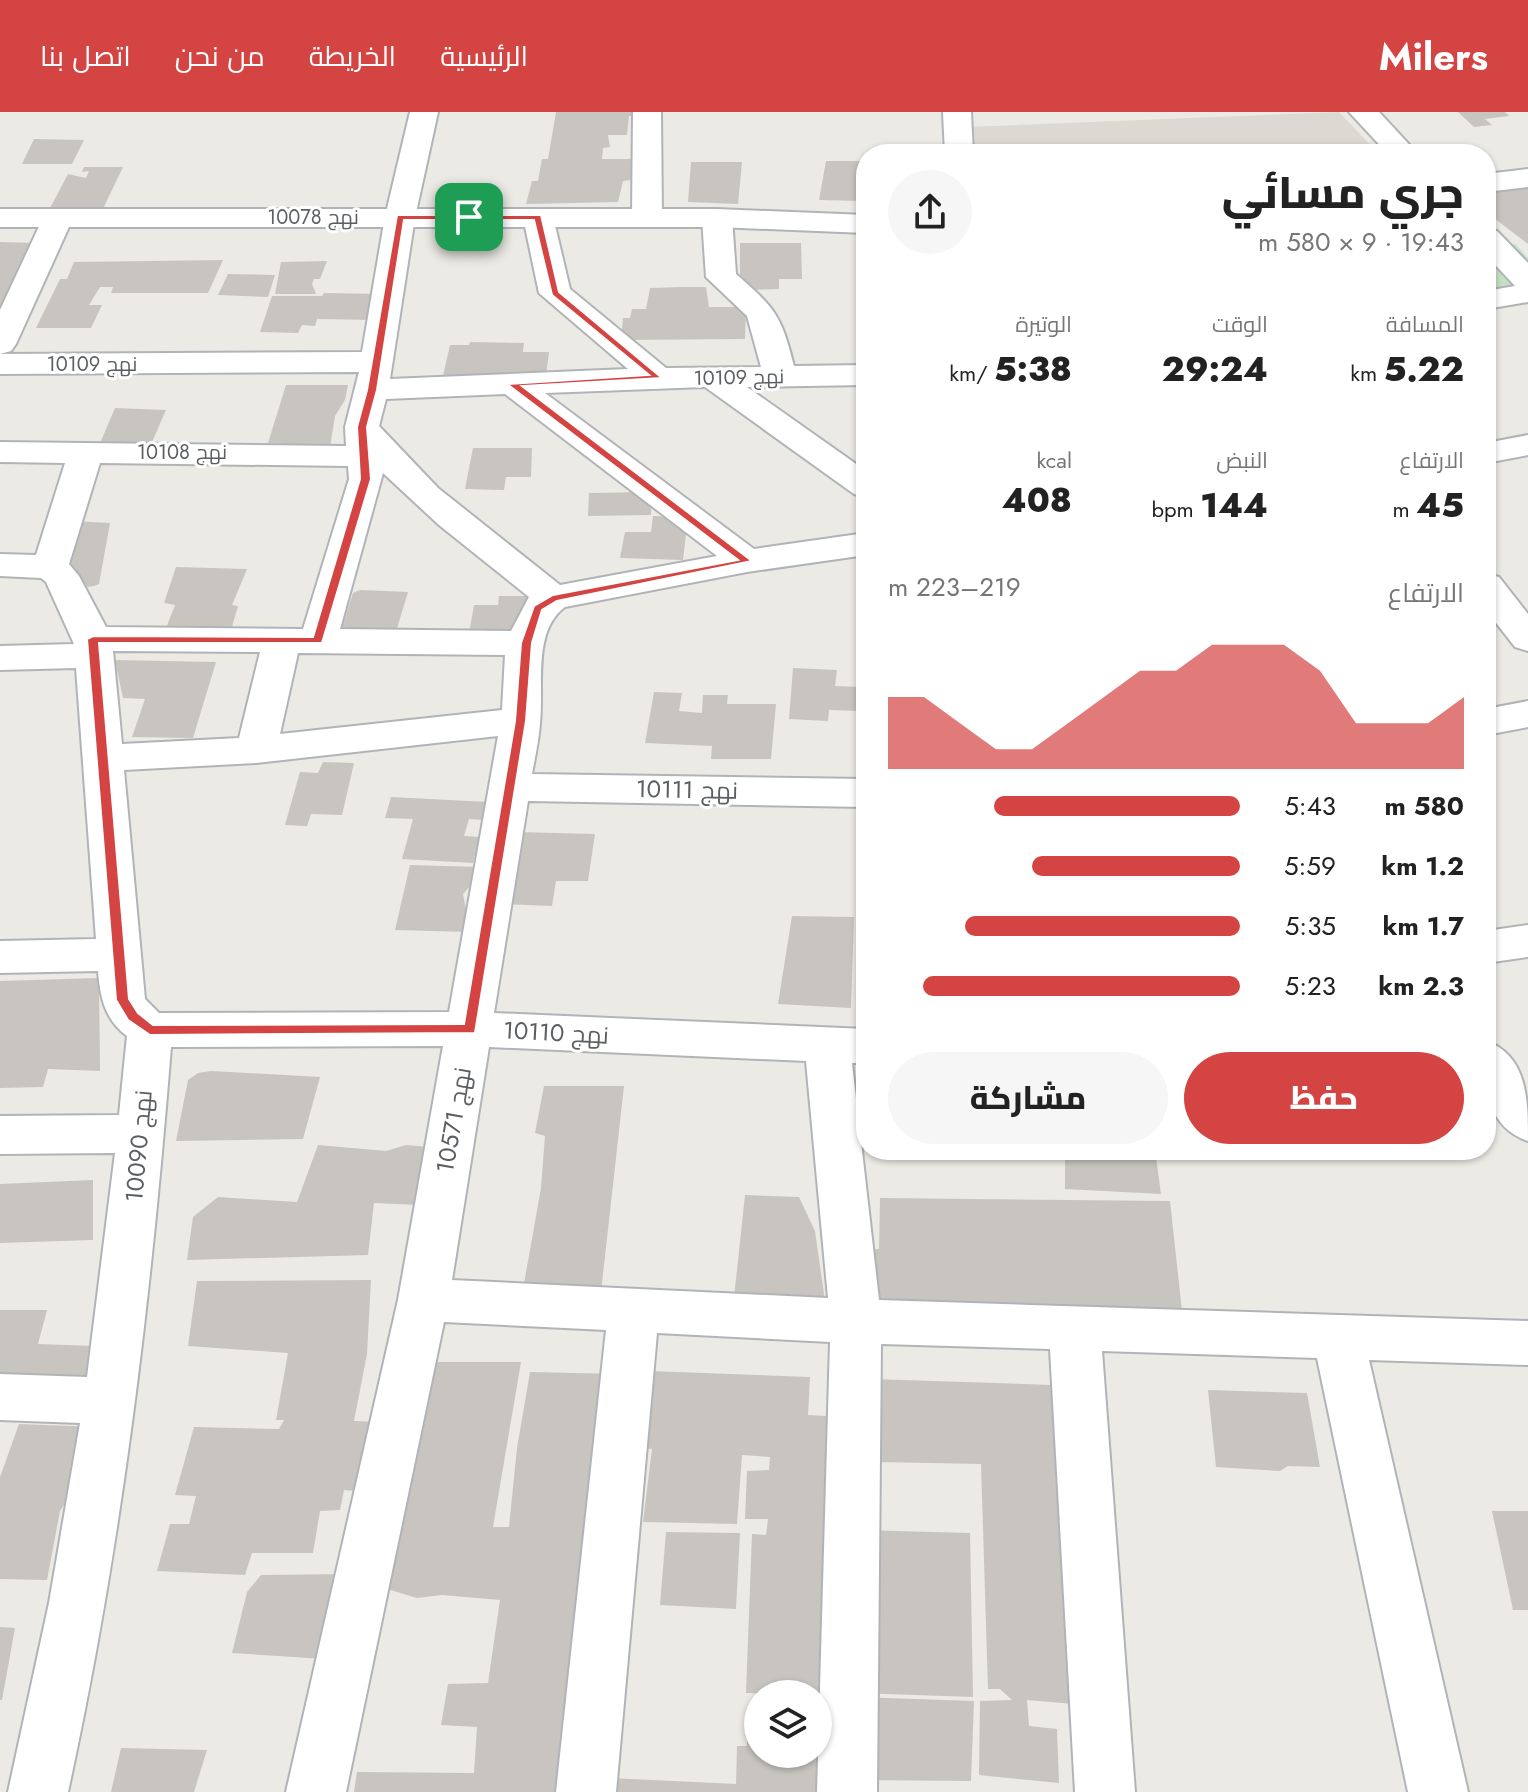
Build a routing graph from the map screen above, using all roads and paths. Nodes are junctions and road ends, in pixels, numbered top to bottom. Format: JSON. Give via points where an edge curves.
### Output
{"nodes":[{"id":1,"x":424,"y":112,"type":"edge"},
{"id":2,"x":647,"y":112,"type":"edge"},
{"id":3,"x":957,"y":112,"type":"edge"},
{"id":4,"x":1363,"y":112,"type":"edge"},
{"id":5,"x":959,"y":144,"type":"edge"},
{"id":6,"x":1394,"y":144,"type":"edge"},
{"id":7,"x":1528,"y":178,"type":"edge"},
{"id":8,"x":1496,"y":182,"type":"edge"},
{"id":9,"x":400,"y":217,"type":"junction"},
{"id":10,"x":538,"y":217,"type":"junction"},
{"id":11,"x":0,"y":218,"type":"edge"},
{"id":12,"x":58,"y":218,"type":"junction"},
{"id":13,"x":647,"y":218,"type":"junction"},
{"id":14,"x":717,"y":218,"type":"junction"},
{"id":15,"x":856,"y":224,"type":"edge"},
{"id":16,"x":1496,"y":249,"type":"edge"},
{"id":17,"x":1528,"y":281,"type":"edge"},
{"id":18,"x":1528,"y":293,"type":"edge"},
{"id":19,"x":1496,"y":298,"type":"edge"},
{"id":20,"x":0,"y":344,"type":"edge"},
{"id":21,"x":0,"y":364,"type":"edge"},
{"id":22,"x":856,"y":375,"type":"edge"},
{"id":23,"x":374,"y":376,"type":"junction"},
{"id":24,"x":780,"y":376,"type":"junction"},
{"id":25,"x":712,"y":377,"type":"junction"},
{"id":26,"x":658,"y":378,"type":"junction"},
{"id":27,"x":512,"y":384,"type":"junction"},
{"id":28,"x":363,"y":442,"type":"junction"},
{"id":29,"x":1528,"y":445,"type":"edge"},
{"id":30,"x":1496,"y":451,"type":"edge"},
{"id":31,"x":0,"y":452,"type":"edge"},
{"id":32,"x":86,"y":452,"type":"junction"},
{"id":33,"x":856,"y":480,"type":"edge"},
{"id":34,"x":856,"y":545,"type":"edge"},
{"id":35,"x":747,"y":561,"type":"junction"},
{"id":36,"x":0,"y":565,"type":"edge"},
{"id":37,"x":50,"y":567,"type":"junction"},
{"id":38,"x":1496,"y":598,"type":"edge"},
{"id":39,"x":539,"y":616,"type":"junction"},
{"id":40,"x":1528,"y":639,"type":"edge"},
{"id":41,"x":300,"y":641,"type":"junction"},
{"id":42,"x":94,"y":647,"type":"junction"},
{"id":43,"x":0,"y":658,"type":"edge"},
{"id":44,"x":1528,"y":714,"type":"edge"},
{"id":45,"x":1496,"y":720,"type":"edge"},
{"id":46,"x":521,"y":721,"type":"junction"},
{"id":47,"x":256,"y":750,"type":"junction"},
{"id":48,"x":102,"y":758,"type":"junction"},
{"id":49,"x":509,"y":787,"type":"junction"},
{"id":50,"x":856,"y":793,"type":"edge"},
{"id":51,"x":1528,"y":941,"type":"edge"},
{"id":52,"x":1496,"y":946,"type":"edge"},
{"id":53,"x":120,"y":955,"type":"junction"},
{"id":54,"x":0,"y":957,"type":"edge"},
{"id":55,"x":470,"y":1029,"type":"junction"},
{"id":56,"x":150,"y":1030,"type":"junction"},
{"id":57,"x":847,"y":1046,"type":"edge"},
{"id":58,"x":1496,"y":1074,"type":"edge"},
{"id":59,"x":1528,"y":1122,"type":"edge"},
{"id":60,"x":141,"y":1134,"type":"junction"},
{"id":61,"x":0,"y":1135,"type":"edge"},
{"id":62,"x":423,"y":1300,"type":"junction"},
{"id":63,"x":633,"y":1313,"type":"junction"},
{"id":64,"x":856,"y":1321,"type":"junction"},
{"id":65,"x":1075,"y":1330,"type":"junction"},
{"id":66,"x":1338,"y":1337,"type":"junction"},
{"id":67,"x":1525,"y":1352,"type":"edge"},
{"id":68,"x":0,"y":1397,"type":"edge"},
{"id":69,"x":112,"y":1401,"type":"junction"},
{"id":70,"x":38,"y":1792,"type":"edge"},
{"id":71,"x":316,"y":1792,"type":"edge"},
{"id":72,"x":586,"y":1792,"type":"edge"},
{"id":73,"x":847,"y":1792,"type":"edge"},
{"id":74,"x":1105,"y":1792,"type":"edge"},
{"id":75,"x":1438,"y":1792,"type":"edge"}],
"edges":[{"from":1,"to":9,"type":"street"},
{"from":2,"to":13,"type":"street"},
{"from":3,"to":5,"type":"street"},
{"from":4,"to":6,"type":"street"},
{"from":7,"to":8,"type":"street"},
{"from":9,"to":10,"type":"street","name":"نهج 10078"},
{"from":9,"to":12,"type":"street","name":"نهج 10078"},
{"from":9,"to":23,"type":"street"},
{"from":10,"to":13,"type":"street","name":"نهج 10078"},
{"from":10,"to":26,"type":"street","via":[[555,293]]},
{"from":11,"to":12,"type":"street","name":"نهج 10078"},
{"from":12,"to":20,"type":"street"},
{"from":13,"to":14,"type":"street","name":"نهج 10078"},
{"from":14,"to":15,"type":"street","name":"نهج 10078"},
{"from":14,"to":24,"type":"street","via":[[721,277],[760,311]]},
{"from":16,"to":17,"type":"street"},
{"from":18,"to":19,"type":"street"},
{"from":21,"to":23,"type":"street","name":"نهج 10109"},
{"from":22,"to":24,"type":"street","name":"نهج 10109"},
{"from":23,"to":27,"type":"street","name":"نهج 10109"},
{"from":23,"to":28,"type":"street"},
{"from":24,"to":25,"type":"street","name":"نهج 10109"},
{"from":25,"to":26,"type":"street","name":"نهج 10109"},
{"from":25,"to":33,"type":"street"},
{"from":26,"to":27,"type":"street","name":"نهج 10109"},
{"from":27,"to":35,"type":"street"},
{"from":28,"to":32,"type":"street","name":"نهج 10108"},
{"from":28,"to":39,"type":"street","via":[[419,488]]},
{"from":28,"to":41,"type":"street","via":[[366,479]]},
{"from":29,"to":30,"type":"street"},
{"from":31,"to":32,"type":"street","name":"نهج 10108"},
{"from":32,"to":37,"type":"street"},
{"from":34,"to":35,"type":"street"},
{"from":35,"to":39,"type":"street"},
{"from":36,"to":37,"type":"street"},
{"from":37,"to":42,"type":"street","via":[[67,584]]},
{"from":38,"to":40,"type":"street"},
{"from":39,"to":41,"type":"street"},
{"from":39,"to":46,"type":"street","name":"نهج 10571"},
{"from":41,"to":42,"type":"street"},
{"from":41,"to":47,"type":"street"},
{"from":42,"to":43,"type":"street"},
{"from":42,"to":48,"type":"street"},
{"from":44,"to":45,"type":"street"},
{"from":46,"to":47,"type":"street"},
{"from":46,"to":49,"type":"street","name":"نهج 10571"},
{"from":47,"to":48,"type":"street"},
{"from":48,"to":53,"type":"street"},
{"from":49,"to":50,"type":"street","name":"نهج 10111"},
{"from":49,"to":55,"type":"street","name":"نهج 10571"},
{"from":51,"to":52,"type":"street"},
{"from":53,"to":54,"type":"street"},
{"from":53,"to":56,"type":"street","via":[[123,1000]]},
{"from":55,"to":56,"type":"street","name":"نهج 10110"},
{"from":55,"to":57,"type":"street","name":"نهج 10110"},
{"from":55,"to":62,"type":"street","name":"نهج 10571"},
{"from":56,"to":60,"type":"street","name":"نهج 10090"},
{"from":57,"to":64,"type":"street"},
{"from":58,"to":59,"type":"street"},
{"from":60,"to":61,"type":"street"},
{"from":60,"to":69,"type":"street","name":"نهج 10090"},
{"from":62,"to":63,"type":"street"},
{"from":62,"to":71,"type":"street","name":"نهج 10571"},
{"from":63,"to":64,"type":"street"},
{"from":63,"to":72,"type":"street"},
{"from":64,"to":65,"type":"street"},
{"from":64,"to":73,"type":"street"},
{"from":65,"to":66,"type":"street"},
{"from":65,"to":74,"type":"street"},
{"from":66,"to":67,"type":"street"},
{"from":66,"to":75,"type":"street"},
{"from":68,"to":69,"type":"street"},
{"from":69,"to":70,"type":"street","name":"نهج 10090","via":[[63,1685]]}]}
